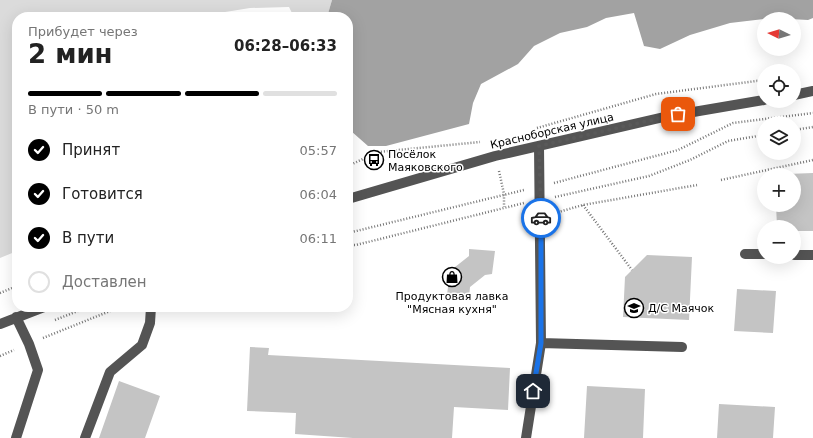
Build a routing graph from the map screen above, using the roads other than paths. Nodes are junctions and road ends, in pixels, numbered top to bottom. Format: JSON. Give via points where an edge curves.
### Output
{"nodes":[{"id":1,"x":813,"y":92,"type":"edge"},
{"id":2,"x":801,"y":94,"type":"edge"},
{"id":3,"x":757,"y":101,"type":"edge"},
{"id":4,"x":539,"y":146,"type":"junction"},
{"id":5,"x":353,"y":198,"type":"edge"},
{"id":6,"x":745,"y":254,"type":"dead end"},
{"id":7,"x":757,"y":254,"type":"edge"},
{"id":8,"x":801,"y":255,"type":"edge"},
{"id":9,"x":813,"y":255,"type":"edge"},
{"id":10,"x":30,"y":312,"type":"edge"},
{"id":11,"x":151,"y":312,"type":"edge"},
{"id":12,"x":16,"y":317,"type":"junction"},
{"id":13,"x":0,"y":324,"type":"edge"},
{"id":14,"x":541,"y":343,"type":"junction"},
{"id":15,"x":682,"y":347,"type":"dead end"},
{"id":16,"x":16,"y":438,"type":"edge"},
{"id":17,"x":85,"y":438,"type":"edge"},
{"id":18,"x":526,"y":438,"type":"edge"}],
"edges":[{"from":1,"to":2,"type":"street"},
{"from":3,"to":4,"type":"street","name":"Красноборская улица","via":[[664,117]]},
{"from":4,"to":5,"type":"street","name":"Красноборская улица","via":[[495,156]]},
{"from":4,"to":14,"type":"street"},
{"from":6,"to":7,"type":"street"},
{"from":8,"to":9,"type":"street"},
{"from":10,"to":12,"type":"street"},
{"from":11,"to":17,"type":"street","via":[[150,324],[142,345],[110,372]]},
{"from":12,"to":13,"type":"street"},
{"from":12,"to":16,"type":"street","via":[[38,370]]},
{"from":14,"to":15,"type":"street"},
{"from":14,"to":18,"type":"street"}]}
